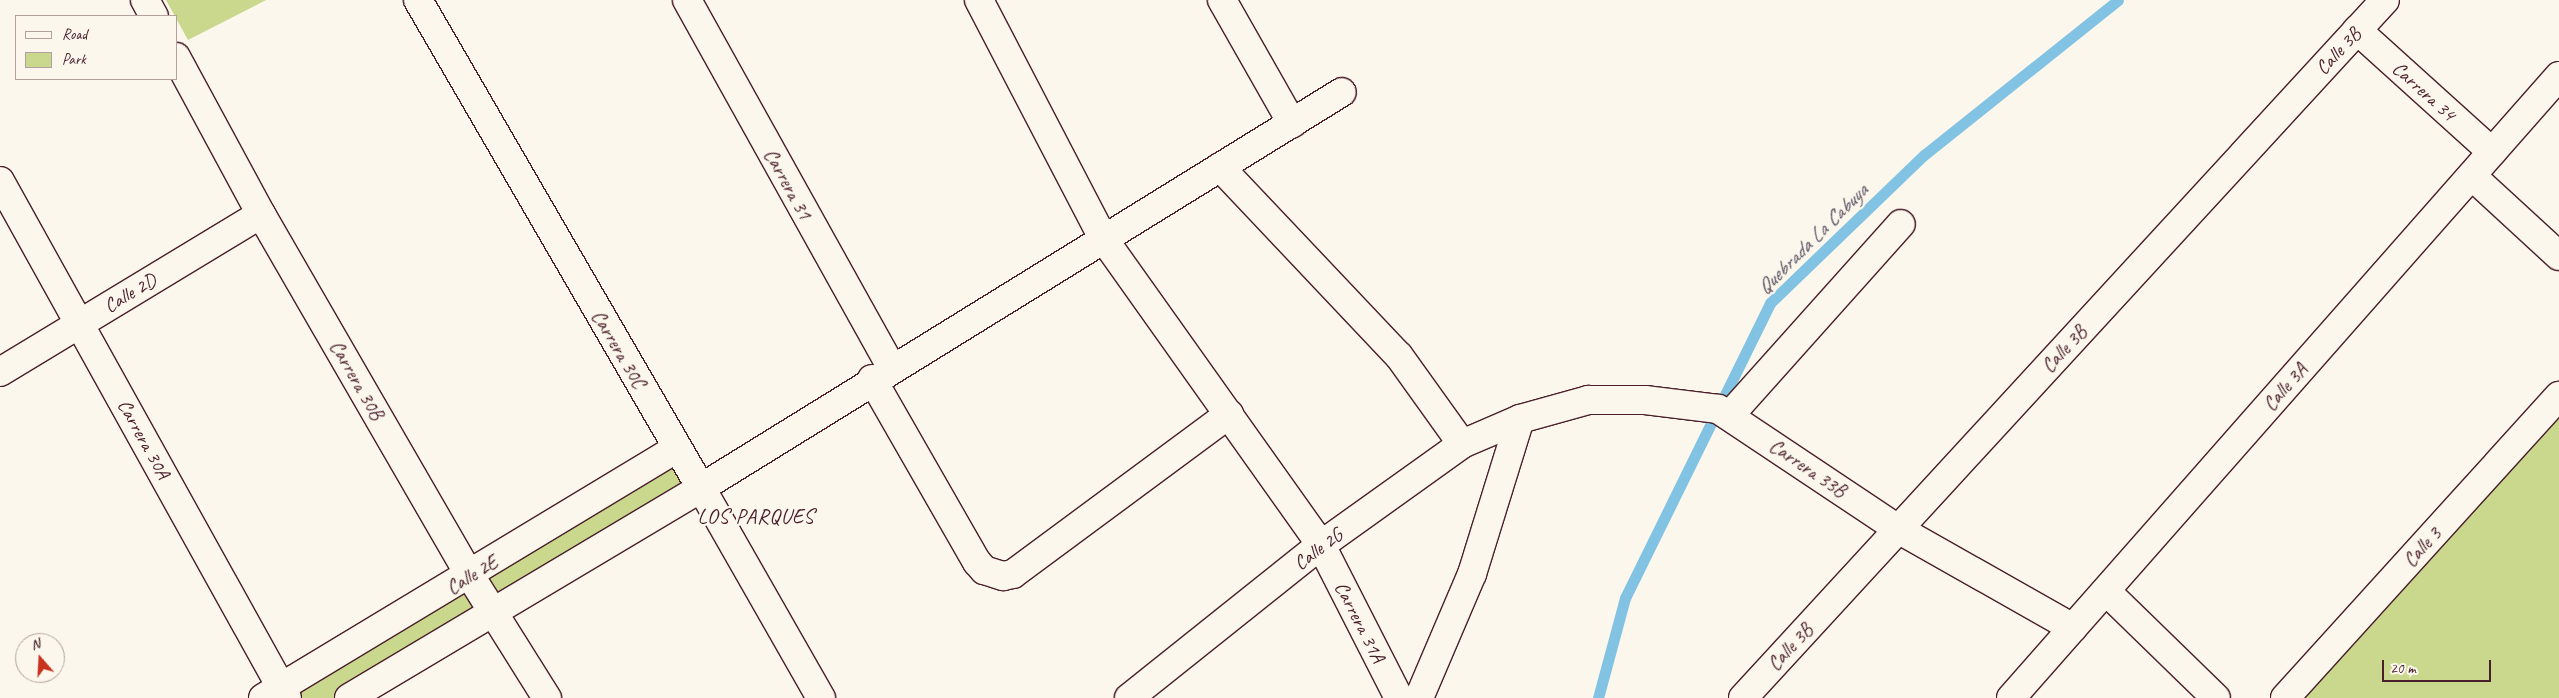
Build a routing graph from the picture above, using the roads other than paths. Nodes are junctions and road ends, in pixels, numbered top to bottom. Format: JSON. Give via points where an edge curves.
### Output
{"nodes":[{"id":1,"x":145,"y":0,"type":"edge"},
{"id":2,"x":418,"y":0,"type":"edge"},
{"id":3,"x":687,"y":0,"type":"edge"},
{"id":4,"x":979,"y":0,"type":"edge"},
{"id":5,"x":1222,"y":0,"type":"edge"},
{"id":6,"x":2385,"y":0,"type":"edge"},
{"id":7,"x":153,"y":15,"type":"edge"},
{"id":8,"x":2357,"y":30,"type":"junction"},
{"id":9,"x":178,"y":61,"type":"edge"},
{"id":10,"x":2559,"y":76,"type":"edge"},
{"id":11,"x":1342,"y":92,"type":"dead end"},
{"id":12,"x":1292,"y":123,"type":"junction"},
{"id":13,"x":2492,"y":152,"type":"junction"},
{"id":14,"x":1220,"y":167,"type":"junction"},
{"id":15,"x":2472,"y":176,"type":"junction"},
{"id":16,"x":0,"y":181,"type":"edge"},
{"id":17,"x":261,"y":214,"type":"junction"},
{"id":18,"x":1901,"y":224,"type":"dead end"},
{"id":19,"x":1104,"y":238,"type":"junction"},
{"id":20,"x":2559,"y":256,"type":"edge"},
{"id":21,"x":80,"y":323,"type":"junction"},
{"id":22,"x":0,"y":372,"type":"edge"},
{"id":23,"x":881,"y":373,"type":"junction"},
{"id":24,"x":2559,"y":396,"type":"edge"},
{"id":25,"x":1229,"y":414,"type":"junction"},
{"id":26,"x":1730,"y":415,"type":"junction"},
{"id":27,"x":1520,"y":419,"type":"junction"},
{"id":28,"x":1462,"y":444,"type":"junction"},
{"id":29,"x":677,"y":448,"type":"junction"},
{"id":30,"x":701,"y":488,"type":"junction"},
{"id":31,"x":1898,"y":529,"type":"junction"},
{"id":32,"x":1321,"y":545,"type":"junction"},
{"id":33,"x":471,"y":576,"type":"junction"},
{"id":34,"x":2106,"y":591,"type":"junction"},
{"id":35,"x":493,"y":611,"type":"junction"},
{"id":36,"x":2073,"y":628,"type":"junction"},
{"id":37,"x":277,"y":694,"type":"edge"},
{"id":38,"x":349,"y":698,"type":"edge"},
{"id":39,"x":547,"y":698,"type":"edge"},
{"id":40,"x":821,"y":698,"type":"edge"},
{"id":41,"x":1129,"y":698,"type":"edge"},
{"id":42,"x":1399,"y":698,"type":"edge"},
{"id":43,"x":1419,"y":698,"type":"edge"},
{"id":44,"x":1743,"y":698,"type":"edge"},
{"id":45,"x":2011,"y":698,"type":"edge"},
{"id":46,"x":2216,"y":698,"type":"edge"},
{"id":47,"x":2285,"y":698,"type":"edge"}],
"edges":[{"from":1,"to":7,"type":"street"},
{"from":2,"to":29,"type":"street","name":"Carrera 30C"},
{"from":3,"to":23,"type":"street","name":"Carrera 31"},
{"from":4,"to":19,"type":"street","name":"Carrera 31A"},
{"from":5,"to":12,"type":"street"},
{"from":6,"to":8,"type":"street","name":"Calle 3B"},
{"from":8,"to":13,"type":"street","name":"Carrera 34"},
{"from":8,"to":31,"type":"street","name":"Calle 3B"},
{"from":9,"to":17,"type":"street","name":"Carrera 30B"},
{"from":10,"to":13,"type":"street","name":"Calle 3A"},
{"from":11,"to":12,"type":"street","name":"Calle 2E"},
{"from":12,"to":14,"type":"street","name":"Calle 2E"},
{"from":13,"to":15,"type":"street","name":"Calle 3A"},
{"from":14,"to":19,"type":"street","name":"Calle 2E"},
{"from":14,"to":28,"type":"street","via":[[1399,356]]},
{"from":15,"to":20,"type":"street"},
{"from":15,"to":34,"type":"street","name":"Calle 3A"},
{"from":16,"to":21,"type":"street","name":"Carrera 30A"},
{"from":17,"to":21,"type":"street","name":"Calle 2D"},
{"from":17,"to":33,"type":"street","name":"Carrera 30B"},
{"from":18,"to":26,"type":"street"},
{"from":19,"to":23,"type":"street","name":"Calle 2E"},
{"from":19,"to":25,"type":"street","name":"Carrera 31A"},
{"from":21,"to":22,"type":"street","name":"Calle 2D"},
{"from":21,"to":37,"type":"street","name":"Carrera 30A"},
{"from":23,"to":25,"type":"street","name":"Carrera 31","via":[[977,562],[988,573],[1003,576],[1013,574]]},
{"from":23,"to":30,"type":"street","name":"Calle 2E"},
{"from":24,"to":47,"type":"street","name":"Calle 3"},
{"from":25,"to":32,"type":"street","name":"Carrera 31A"},
{"from":26,"to":27,"type":"street","name":"Carrera 33B","via":[[1718,409],[1645,400],[1588,400]]},
{"from":26,"to":31,"type":"street","name":"Carrera 33B"},
{"from":27,"to":28,"type":"street","name":"Calle 2G"},
{"from":27,"to":43,"type":"street","via":[[1472,574]]},
{"from":28,"to":32,"type":"street","name":"Calle 2G"},
{"from":29,"to":30,"type":"street","name":"Carrera 30C"},
{"from":29,"to":33,"type":"street","name":"Calle 2E"},
{"from":30,"to":35,"type":"street","name":"Calle 2E"},
{"from":30,"to":40,"type":"street","name":"Carrera 30C"},
{"from":31,"to":36,"type":"street","name":"Carrera 33B"},
{"from":31,"to":44,"type":"street","name":"Calle 3B"},
{"from":32,"to":41,"type":"street","name":"Calle 2G"},
{"from":32,"to":42,"type":"street","name":"Carrera 31A"},
{"from":33,"to":35,"type":"street","name":"Carrera 30B"},
{"from":33,"to":37,"type":"street","name":"Calle 2E"},
{"from":34,"to":36,"type":"street","name":"Calle 3A"},
{"from":34,"to":46,"type":"street"},
{"from":35,"to":38,"type":"street","name":"Calle 2E"},
{"from":35,"to":39,"type":"street","name":"Carrera 30B"},
{"from":36,"to":45,"type":"street","name":"Calle 3A"}]}
